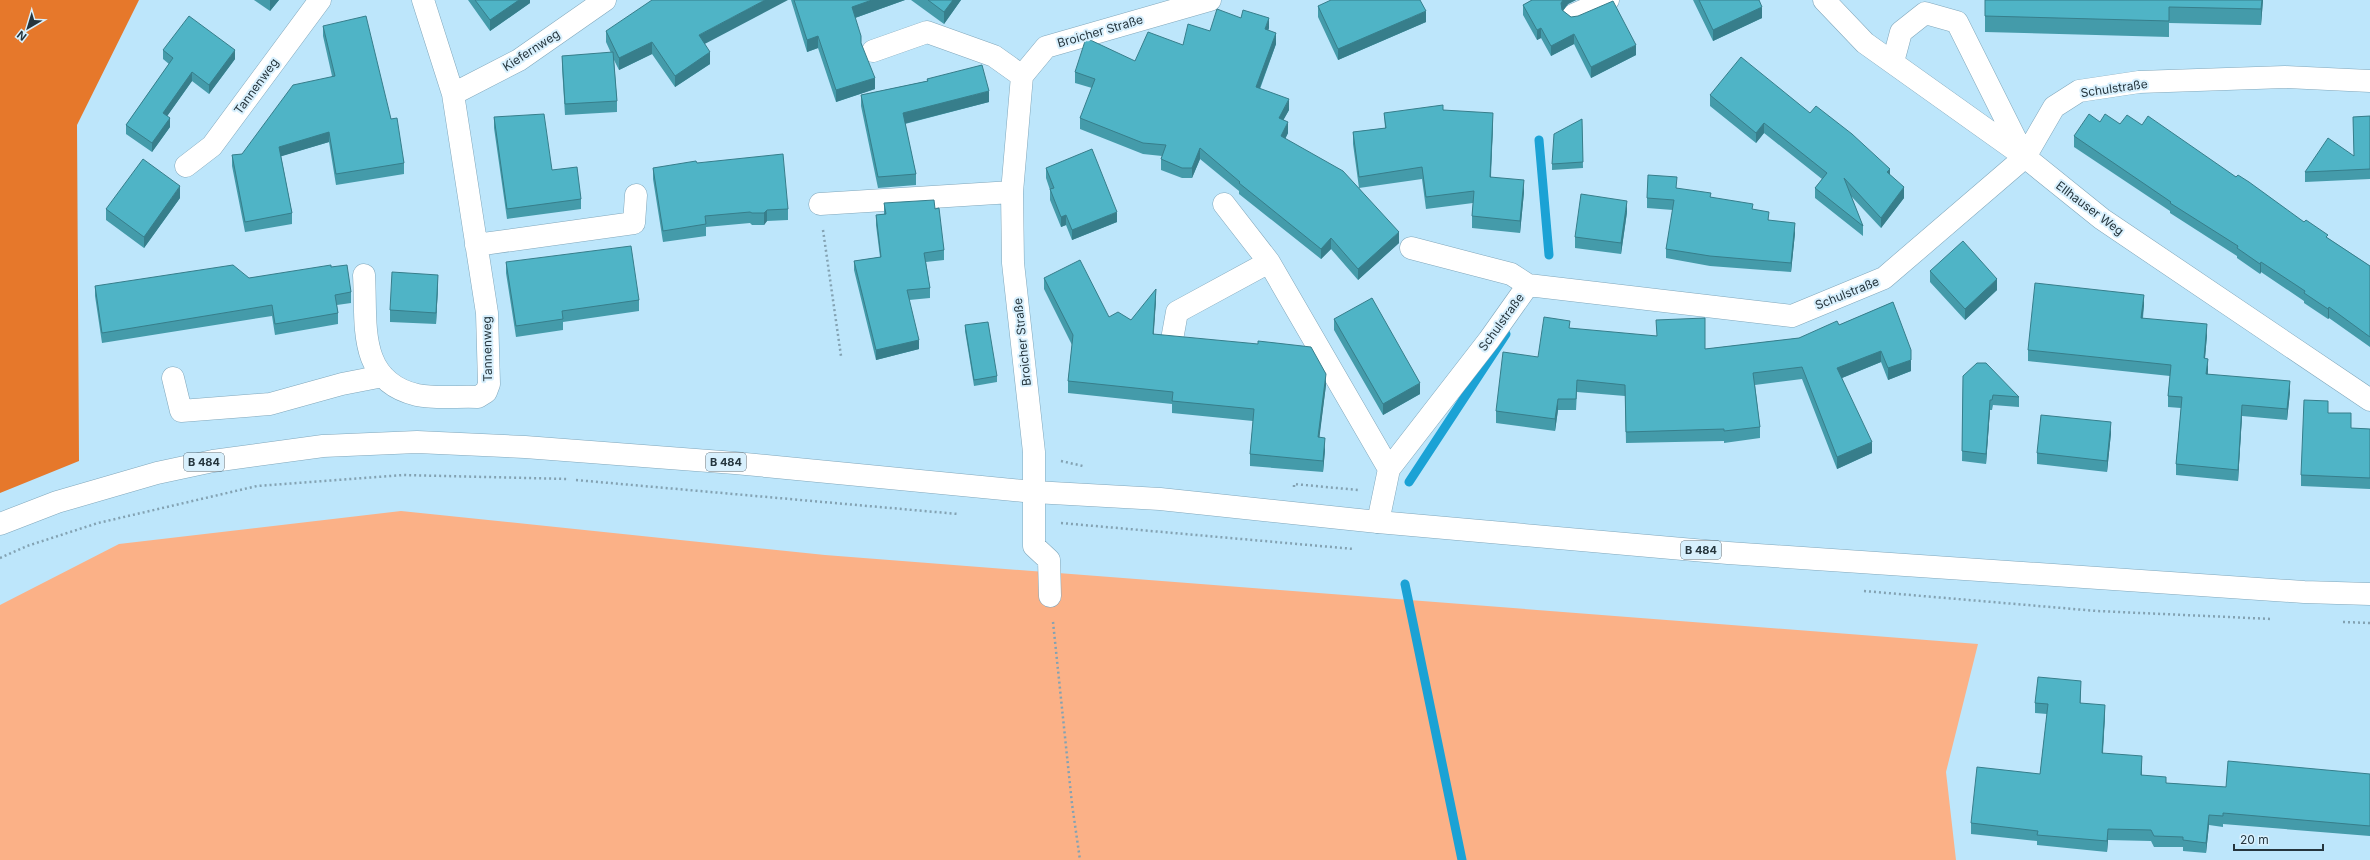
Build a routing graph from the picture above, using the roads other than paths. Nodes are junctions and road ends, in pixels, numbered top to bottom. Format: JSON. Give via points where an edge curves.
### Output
{"nodes":[{"id":1,"x":320,"y":0,"type":"edge"},
{"id":2,"x":423,"y":0,"type":"edge"},
{"id":3,"x":605,"y":0,"type":"edge"},
{"id":4,"x":1210,"y":0,"type":"edge"},
{"id":5,"x":1608,"y":0,"type":"edge"},
{"id":6,"x":1824,"y":0,"type":"edge"},
{"id":7,"x":1573,"y":15,"type":"edge"},
{"id":8,"x":873,"y":51,"type":"dead end"},
{"id":9,"x":1893,"y":62,"type":"junction"},
{"id":10,"x":1022,"y":76,"type":"junction"},
{"id":11,"x":2370,"y":81,"type":"edge"},
{"id":12,"x":453,"y":94,"type":"junction"},
{"id":13,"x":2025,"y":157,"type":"junction"},
{"id":14,"x":186,"y":166,"type":"dead end"},
{"id":15,"x":1012,"y":192,"type":"junction"},
{"id":16,"x":636,"y":195,"type":"dead end"},
{"id":17,"x":820,"y":204,"type":"road end"},
{"id":18,"x":1224,"y":204,"type":"dead end"},
{"id":19,"x":476,"y":245,"type":"junction"},
{"id":20,"x":1411,"y":248,"type":"dead end"},
{"id":21,"x":1269,"y":262,"type":"junction"},
{"id":22,"x":364,"y":275,"type":"dead end"},
{"id":23,"x":1528,"y":285,"type":"junction"},
{"id":24,"x":1173,"y":334,"type":"edge"},
{"id":25,"x":383,"y":376,"type":"junction"},
{"id":26,"x":173,"y":378,"type":"dead end"},
{"id":27,"x":2370,"y":400,"type":"edge"},
{"id":28,"x":1389,"y":470,"type":"junction"},
{"id":29,"x":1034,"y":492,"type":"junction"},
{"id":30,"x":1378,"y":522,"type":"junction"},
{"id":31,"x":0,"y":524,"type":"edge"},
{"id":32,"x":2370,"y":594,"type":"edge"},
{"id":33,"x":1050,"y":596,"type":"road end"}],
"edges":[{"from":1,"to":14,"type":"street","name":"Tannenweg","via":[[212,146]]},
{"from":2,"to":12,"type":"street","name":"Tannenweg"},
{"from":3,"to":12,"type":"street","name":"Kiefernweg","via":[[519,60]]},
{"from":4,"to":10,"type":"street","name":"Broicher Straße","via":[[1046,47]]},
{"from":5,"to":7,"type":"street"},
{"from":6,"to":9,"type":"street","name":"Ellhauser Weg","via":[[1865,43]]},
{"from":8,"to":10,"type":"street","via":[[927,32],[994,56]]},
{"from":9,"to":13,"type":"street","name":"Ellhauser Weg"},
{"from":9,"to":13,"type":"street","via":[[1901,32],[1925,13],[1957,22]]},
{"from":10,"to":15,"type":"street","name":"Broicher Straße"},
{"from":11,"to":13,"type":"street","name":"Schulstraße","via":[[2285,77],[2139,82],[2079,91],[2054,107]]},
{"from":12,"to":19,"type":"street","name":"Tannenweg"},
{"from":13,"to":23,"type":"street","name":"Schulstraße","via":[[1884,278],[1792,316]]},
{"from":13,"to":27,"type":"street","name":"Ellhauser Weg","via":[[2102,219]]},
{"from":15,"to":17,"type":"street"},
{"from":15,"to":29,"type":"street","name":"Broicher Straße","via":[[1013,263],[1034,452]]},
{"from":16,"to":19,"type":"street","via":[[634,223]]},
{"from":18,"to":21,"type":"street"},
{"from":19,"to":25,"type":"street","name":"Tannenweg","via":[[490,341],[489,384],[486,392],[478,397],[418,395],[396,386]]},
{"from":20,"to":23,"type":"street","via":[[1511,274]]},
{"from":21,"to":24,"type":"street","via":[[1176,312]]},
{"from":21,"to":28,"type":"street"},
{"from":22,"to":25,"type":"street","name":"Tannenweg","via":[[368,352],[376,369]]},
{"from":23,"to":28,"type":"street","name":"Schulstraße"},
{"from":25,"to":26,"type":"street","via":[[342,384],[270,404],[181,411]]},
{"from":28,"to":30,"type":"street","name":"Schulstraße"},
{"from":29,"to":30,"type":"street","number":"B 484","via":[[1160,499]]},
{"from":29,"to":31,"type":"street","number":"B 484","via":[[735,463],[525,447],[417,442],[323,446],[212,461],[157,473],[57,502]]},
{"from":29,"to":33,"type":"street","name":"Broicher Straße","via":[[1034,546],[1049,560]]},
{"from":30,"to":32,"type":"street","number":"B 484","via":[[1728,553],[2288,591]]}]}
